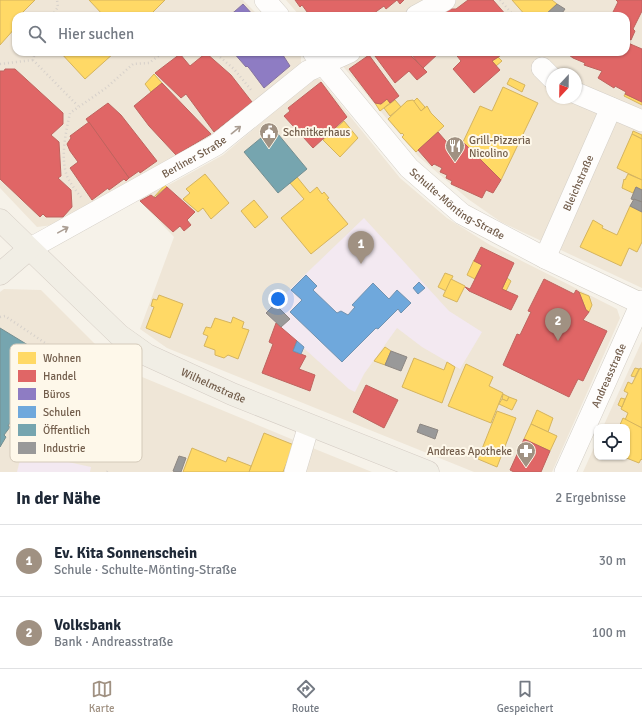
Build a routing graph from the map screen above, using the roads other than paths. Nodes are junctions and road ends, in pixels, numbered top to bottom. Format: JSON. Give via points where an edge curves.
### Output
{"nodes":[{"id":1,"x":264,"y":0,"type":"edge"},
{"id":2,"x":445,"y":0,"type":"edge"},
{"id":3,"x":275,"y":12,"type":"edge"},
{"id":4,"x":423,"y":12,"type":"edge"},
{"id":5,"x":329,"y":56,"type":"edge"},
{"id":6,"x":318,"y":58,"type":"edge"},
{"id":7,"x":582,"y":96,"type":"edge"},
{"id":8,"x":611,"y":108,"type":"junction"},
{"id":9,"x":642,"y":121,"type":"edge"},
{"id":10,"x":0,"y":220,"type":"edge"},
{"id":11,"x":29,"y":249,"type":"junction"},
{"id":12,"x":544,"y":258,"type":"junction"},
{"id":13,"x":0,"y":274,"type":"edge"},
{"id":14,"x":642,"y":302,"type":"edge"},
{"id":15,"x":131,"y":344,"type":"edge"},
{"id":16,"x":142,"y":352,"type":"edge"},
{"id":17,"x":309,"y":425,"type":"junction"},
{"id":18,"x":295,"y":472,"type":"edge"},
{"id":19,"x":428,"y":472,"type":"edge"},
{"id":20,"x":565,"y":472,"type":"edge"}],
"edges":[{"from":1,"to":3,"type":"street"},
{"from":2,"to":4,"type":"street"},
{"from":5,"to":6,"type":"street","name":"Berliner Straße"},
{"from":11,"to":6,"type":"street","name":"Berliner Straße","one_way":true,"via":[[216,145],[308,71]]},
{"from":6,"to":12,"type":"street","name":"Schulte-Mönting-Straße","via":[[415,173],[462,214]]},
{"from":7,"to":8,"type":"street"},
{"from":8,"to":9,"type":"street"},
{"from":8,"to":12,"type":"street","name":"Bleichstraße"},
{"from":10,"to":11,"type":"main road","name":"Wilhelmstraße"},
{"from":11,"to":13,"type":"main road"},
{"from":11,"to":15,"type":"main road","name":"Wilhelmstraße","via":[[119,336]]},
{"from":12,"to":14,"type":"street","name":"Schulte-Mönting-Straße"},
{"from":14,"to":20,"type":"street","name":"Andreasstraße"},
{"from":16,"to":17,"type":"main road","name":"Wilhelmstraße","via":[[203,381]]},
{"from":17,"to":18,"type":"street"},
{"from":17,"to":19,"type":"main road","name":"Wilhelmstraße"}]}
